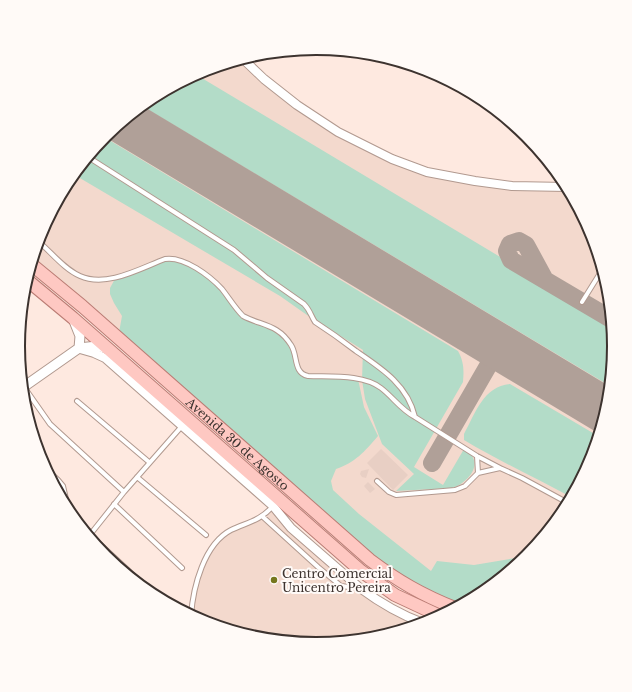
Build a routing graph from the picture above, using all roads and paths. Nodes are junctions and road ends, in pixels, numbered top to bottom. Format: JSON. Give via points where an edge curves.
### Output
{"nodes":[{"id":1,"x":248,"y":63,"type":"edge"},
{"id":2,"x":92,"y":160,"type":"edge"},
{"id":3,"x":560,"y":187,"type":"edge"},
{"id":4,"x":43,"y":245,"type":"edge"},
{"id":5,"x":36,"y":268,"type":"edge"},
{"id":6,"x":598,"y":276,"type":"edge"},
{"id":7,"x":32,"y":284,"type":"edge"},
{"id":8,"x":582,"y":302,"type":"dead end"},
{"id":9,"x":73,"y":318,"type":"junction"},
{"id":10,"x":79,"y":348,"type":"junction"},
{"id":11,"x":109,"y":350,"type":"junction"},
{"id":12,"x":27,"y":385,"type":"edge"},
{"id":13,"x":30,"y":397,"type":"edge"},
{"id":14,"x":77,"y":401,"type":"dead end"},
{"id":15,"x":414,"y":417,"type":"junction"},
{"id":16,"x":182,"y":426,"type":"junction"},
{"id":17,"x":477,"y":456,"type":"junction"},
{"id":18,"x":149,"y":462,"type":"junction"},
{"id":19,"x":500,"y":468,"type":"junction"},
{"id":20,"x":478,"y":473,"type":"junction"},
{"id":21,"x":137,"y":477,"type":"junction"},
{"id":22,"x":58,"y":480,"type":"edge"},
{"id":23,"x":377,"y":480,"type":"dead end"},
{"id":24,"x":64,"y":491,"type":"edge"},
{"id":25,"x":124,"y":492,"type":"junction"},
{"id":26,"x":563,"y":500,"type":"edge"},
{"id":27,"x":276,"y":502,"type":"junction"},
{"id":28,"x":114,"y":504,"type":"junction"},
{"id":29,"x":263,"y":517,"type":"junction"},
{"id":30,"x":92,"y":532,"type":"edge"},
{"id":31,"x":206,"y":535,"type":"dead end"},
{"id":32,"x":182,"y":568,"type":"dead end"},
{"id":33,"x":378,"y":583,"type":"junction"},
{"id":34,"x":362,"y":590,"type":"junction"},
{"id":35,"x":448,"y":605,"type":"edge"},
{"id":36,"x":192,"y":609,"type":"edge"},
{"id":37,"x":433,"y":613,"type":"edge"},
{"id":38,"x":415,"y":620,"type":"edge"}],
"edges":[{"from":1,"to":3,"type":"street","via":[[297,105],[338,132],[392,159],[427,172],[475,181],[512,186]]},
{"from":2,"to":15,"type":"lane","via":[[234,250],[267,278],[304,304],[316,322],[393,378],[412,404]]},
{"from":4,"to":15,"type":"lane","via":[[72,272],[98,280],[116,278],[165,259],[181,260],[216,283],[243,316],[280,332],[292,347],[301,373],[308,376],[358,379],[372,383]]},
{"from":5,"to":35,"type":"main road","name":"Avenida 30 de Agosto","via":[[370,560],[403,584]]},
{"from":6,"to":8,"type":"lane"},
{"from":7,"to":9,"type":"main road","name":"Avenida 30 de Agosto"},
{"from":9,"to":10,"type":"street","via":[[80,336]]},
{"from":9,"to":11,"type":"main road","name":"Avenida 30 de Agosto"},
{"from":10,"to":11,"type":"street","via":[[97,346]]},
{"from":10,"to":12,"type":"street"},
{"from":10,"to":16,"type":"street","via":[[106,358]]},
{"from":11,"to":27,"type":"main road","name":"Avenida 30 de Agosto"},
{"from":13,"to":25,"type":"lane","via":[[50,424]]},
{"from":14,"to":18,"type":"lane"},
{"from":15,"to":17,"type":"lane"},
{"from":16,"to":18,"type":"lane"},
{"from":16,"to":27,"type":"street"},
{"from":17,"to":19,"type":"lane"},
{"from":17,"to":20,"type":"lane"},
{"from":18,"to":21,"type":"lane"},
{"from":19,"to":20,"type":"lane"},
{"from":19,"to":26,"type":"lane"},
{"from":20,"to":23,"type":"lane","via":[[465,486],[455,490],[396,495]]},
{"from":21,"to":25,"type":"lane"},
{"from":21,"to":31,"type":"lane"},
{"from":22,"to":24,"type":"lane"},
{"from":25,"to":28,"type":"lane"},
{"from":27,"to":29,"type":"lane"},
{"from":27,"to":33,"type":"main road","name":"Avenida 30 de Agosto"},
{"from":27,"to":34,"type":"street","via":[[291,528]]},
{"from":28,"to":30,"type":"lane"},
{"from":28,"to":32,"type":"lane"},
{"from":29,"to":34,"type":"lane","via":[[341,586]]},
{"from":29,"to":36,"type":"lane","via":[[226,533],[214,544],[200,572]]},
{"from":33,"to":34,"type":"street"},
{"from":33,"to":37,"type":"main road","name":"Avenida 30 de Agosto","via":[[395,595]]},
{"from":34,"to":38,"type":"street"}]}
